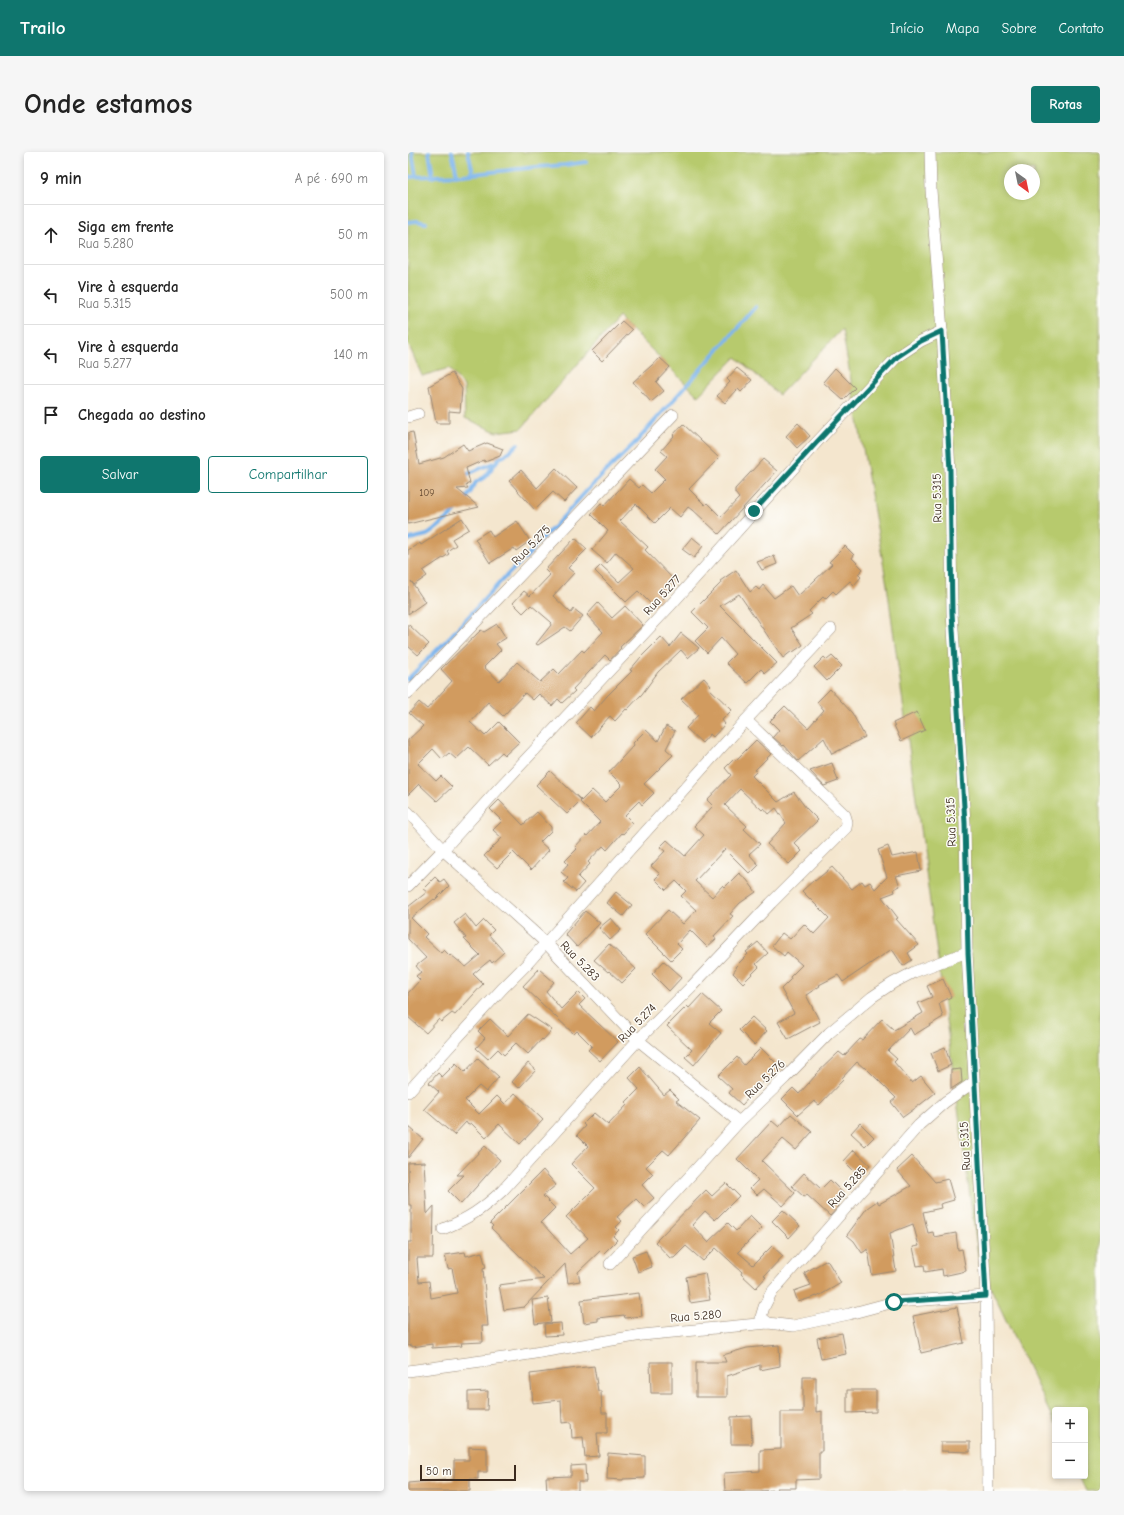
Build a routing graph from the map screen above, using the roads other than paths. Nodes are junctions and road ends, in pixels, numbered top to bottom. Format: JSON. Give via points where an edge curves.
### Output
{"nodes":[{"id":1,"x":930,"y":152,"type":"edge"},
{"id":2,"x":942,"y":331,"type":"junction"},
{"id":3,"x":673,"y":415,"type":"dead end"},
{"id":4,"x":831,"y":629,"type":"dead end"},
{"id":5,"x":408,"y":693,"type":"edge"},
{"id":6,"x":746,"y":720,"type":"junction"},
{"id":7,"x":408,"y":812,"type":"edge"},
{"id":8,"x":443,"y":850,"type":"junction"},
{"id":9,"x":408,"y":886,"type":"edge"},
{"id":10,"x":546,"y":943,"type":"junction"},
{"id":11,"x":968,"y":952,"type":"junction"},
{"id":12,"x":638,"y":1040,"type":"junction"},
{"id":13,"x":974,"y":1082,"type":"junction"},
{"id":14,"x":408,"y":1092,"type":"edge"},
{"id":15,"x":739,"y":1122,"type":"junction"},
{"id":16,"x":443,"y":1229,"type":"dead end"},
{"id":17,"x":610,"y":1264,"type":"dead end"},
{"id":18,"x":986,"y":1296,"type":"junction"},
{"id":19,"x":768,"y":1323,"type":"junction"},
{"id":20,"x":408,"y":1370,"type":"edge"},
{"id":21,"x":988,"y":1491,"type":"edge"}],
"edges":[{"from":1,"to":2,"type":"street","name":"Rua 5.315"},
{"from":2,"to":8,"type":"street","name":"Rua 5.277","via":[[897,357]]},
{"from":2,"to":11,"type":"street","name":"Rua 5.315","via":[[950,471],[952,613],[965,823]]},
{"from":3,"to":5,"type":"street","name":"Rua 5.275"},
{"from":4,"to":6,"type":"street"},
{"from":6,"to":10,"type":"street"},
{"from":6,"to":12,"type":"street","name":"Rua 5.274","via":[[845,815],[846,828]]},
{"from":7,"to":8,"type":"street","name":"Rua 5.283"},
{"from":8,"to":9,"type":"street","name":"Rua 5.277"},
{"from":8,"to":10,"type":"street","name":"Rua 5.283"},
{"from":10,"to":12,"type":"street","name":"Rua 5.283"},
{"from":10,"to":14,"type":"street"},
{"from":11,"to":13,"type":"street","name":"Rua 5.315"},
{"from":11,"to":15,"type":"street","name":"Rua 5.276","via":[[914,972],[872,997],[829,1033]]},
{"from":12,"to":15,"type":"street","name":"Rua 5.283"},
{"from":12,"to":16,"type":"street","name":"Rua 5.274","via":[[502,1191],[472,1216]]},
{"from":13,"to":18,"type":"street","name":"Rua 5.315"},
{"from":13,"to":19,"type":"street","name":"Rua 5.285","via":[[945,1102],[919,1125],[795,1264],[771,1293],[764,1307],[761,1318]]},
{"from":15,"to":17,"type":"street","name":"Rua 5.276"},
{"from":18,"to":19,"type":"street","name":"Rua 5.280","via":[[894,1302],[793,1326]]},
{"from":18,"to":21,"type":"street","name":"Rua 5.315"},
{"from":19,"to":20,"type":"street","name":"Rua 5.280","via":[[642,1335],[511,1357]]}]}
